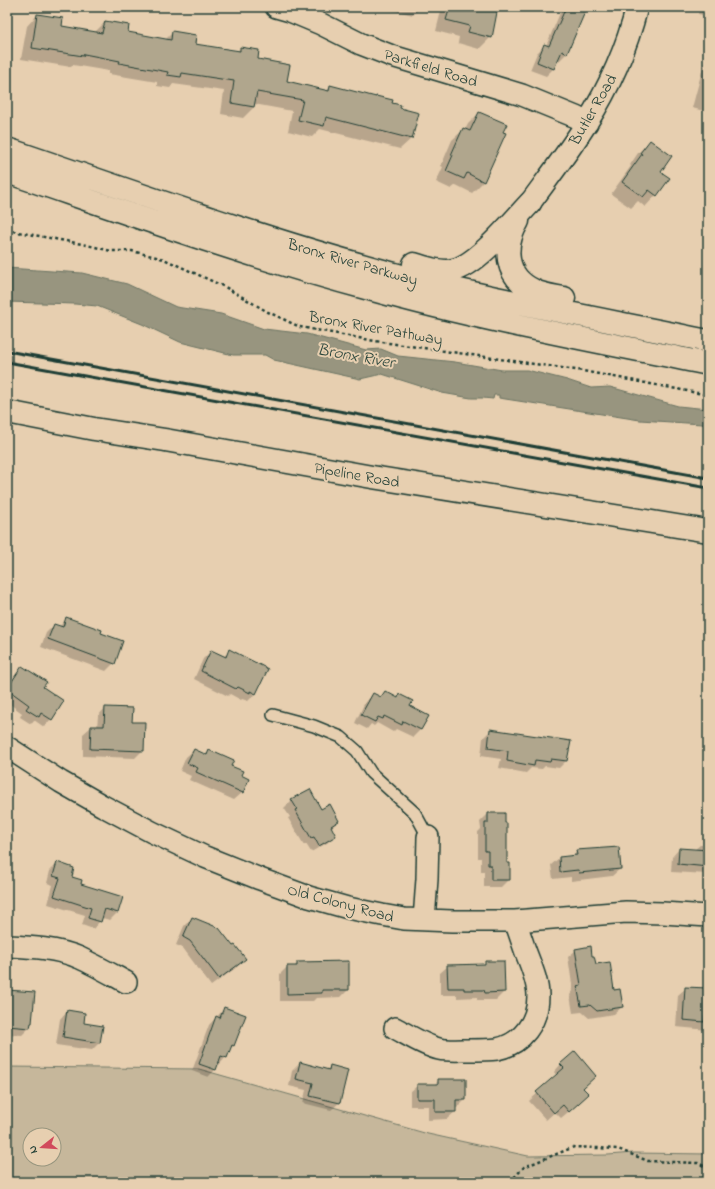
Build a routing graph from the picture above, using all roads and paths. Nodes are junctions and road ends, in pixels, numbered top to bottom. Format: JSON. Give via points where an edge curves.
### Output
{"nodes":[{"id":1,"x":276,"y":7,"type":"edge"},
{"id":2,"x":638,"y":7,"type":"edge"},
{"id":3,"x":587,"y":123,"type":"junction"},
{"id":4,"x":7,"y":149,"type":"edge"},
{"id":5,"x":7,"y":172,"type":"edge"},
{"id":6,"x":158,"y":200,"type":"junction"},
{"id":7,"x":530,"y":203,"type":"junction"},
{"id":8,"x":7,"y":230,"type":"edge"},
{"id":9,"x":684,"y":336,"type":"junction"},
{"id":10,"x":708,"y":341,"type":"edge"},
{"id":11,"x":708,"y":364,"type":"edge"},
{"id":12,"x":708,"y":395,"type":"edge"},
{"id":13,"x":7,"y":412,"type":"edge"},
{"id":14,"x":708,"y":531,"type":"edge"},
{"id":15,"x":273,"y":715,"type":"dead end"},
{"id":16,"x":7,"y":747,"type":"edge"},
{"id":17,"x":428,"y":837,"type":"joint"},
{"id":18,"x":708,"y":916,"type":"edge"},
{"id":19,"x":424,"y":920,"type":"junction"},
{"id":20,"x":515,"y":921,"type":"junction"},
{"id":21,"x":7,"y":946,"type":"edge"},
{"id":22,"x":126,"y":982,"type":"dead end"},
{"id":23,"x":395,"y":1028,"type":"dead end"},
{"id":24,"x":708,"y":1168,"type":"edge"},
{"id":25,"x":510,"y":1182,"type":"edge"}],
"edges":[{"from":1,"to":3,"type":"street","name":"Parkfield Road","via":[[315,21],[392,56],[522,95]]},
{"from":2,"to":3,"type":"street","name":"Butler Road","via":[[608,85]]},
{"from":3,"to":7,"type":"street","name":"Butler Road"},
{"from":4,"to":6,"type":"main road","name":"Bronx River Parkway"},
{"from":5,"to":11,"type":"main road","name":"Bronx River Parkway","via":[[274,262],[369,290],[462,313]]},
{"from":6,"to":7,"type":"main road","via":[[306,235],[431,269],[446,270],[465,266],[477,258]]},
{"from":6,"to":9,"type":"main road","name":"Bronx River Parkway","via":[[282,242],[404,276],[523,304]]},
{"from":7,"to":9,"type":"main road","via":[[512,230],[509,245],[509,261],[519,279],[539,293],[605,308]]},
{"from":8,"to":12,"type":"path","name":"Bronx River Pathway","via":[[111,251],[132,251],[164,259],[225,287],[300,327],[375,341],[583,371]]},
{"from":9,"to":10,"type":"main road","name":"Bronx River Parkway"},
{"from":13,"to":14,"type":"main road","name":"Pipeline Road","via":[[364,475]]},
{"from":15,"to":17,"type":"lane","via":[[314,726],[341,737],[357,751],[371,773],[414,813]]},
{"from":16,"to":19,"type":"street","name":"Old Colony Road","via":[[103,806],[205,857],[260,879],[348,908],[382,916]]},
{"from":17,"to":19,"type":"street"},
{"from":18,"to":20,"type":"street","name":"Old Colony Road","via":[[626,912]]},
{"from":19,"to":20,"type":"street","name":"Old Colony Road"},
{"from":20,"to":23,"type":"street","via":[[535,978],[538,996],[534,1020],[519,1039],[498,1048],[439,1049]]},
{"from":21,"to":22,"type":"street","via":[[63,952],[79,957]]},
{"from":24,"to":25,"type":"path","via":[[698,1163],[648,1161],[618,1149],[574,1147],[524,1167]]}]}
